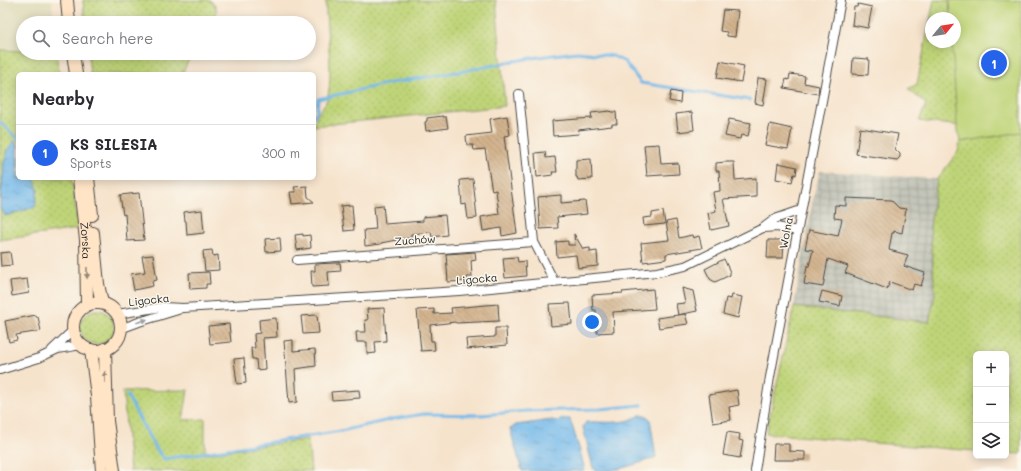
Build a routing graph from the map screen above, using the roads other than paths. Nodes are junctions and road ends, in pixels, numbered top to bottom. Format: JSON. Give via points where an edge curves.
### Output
{"nodes":[{"id":1,"x":68,"y":0,"type":"edge"},
{"id":2,"x":841,"y":0,"type":"edge"},
{"id":3,"x":69,"y":16,"type":"edge"},
{"id":4,"x":70,"y":60,"type":"edge"},
{"id":5,"x":73,"y":60,"type":"edge"},
{"id":6,"x":68,"y":72,"type":"edge"},
{"id":7,"x":76,"y":72,"type":"edge"},
{"id":8,"x":519,"y":94,"type":"dead end"},
{"id":9,"x":79,"y":180,"type":"edge"},
{"id":10,"x":88,"y":180,"type":"edge"},
{"id":11,"x":801,"y":210,"type":"junction"},
{"id":12,"x":763,"y":228,"type":"junction"},
{"id":13,"x":797,"y":231,"type":"junction"},
{"id":14,"x":534,"y":242,"type":"junction"},
{"id":15,"x":297,"y":260,"type":"dead end"},
{"id":16,"x":553,"y":283,"type":"junction"},
{"id":17,"x":102,"y":303,"type":"junction"},
{"id":18,"x":87,"y":304,"type":"junction"},
{"id":19,"x":183,"y":308,"type":"junction"},
{"id":20,"x":117,"y":314,"type":"junction"},
{"id":21,"x":120,"y":329,"type":"junction"},
{"id":22,"x":73,"y":330,"type":"junction"},
{"id":23,"x":86,"y":348,"type":"junction"},
{"id":24,"x":105,"y":350,"type":"junction"},
{"id":25,"x":50,"y":352,"type":"junction"},
{"id":26,"x":0,"y":370,"type":"edge"},
{"id":27,"x":102,"y":471,"type":"edge"},
{"id":28,"x":114,"y":471,"type":"edge"},
{"id":29,"x":755,"y":471,"type":"edge"}],
"edges":[{"from":1,"to":3,"type":"main road"},
{"from":2,"to":11,"type":"street","name":"Wolna"},
{"from":4,"to":6,"type":"main road"},
{"from":5,"to":7,"type":"main road"},
{"from":8,"to":14,"type":"street"},
{"from":9,"to":18,"type":"main road","name":"Żorska","one_way":true,"via":[[86,240]]},
{"from":10,"to":17,"type":"main road","name":"Żorska"},
{"from":11,"to":12,"type":"street","name":"Ligocka","via":[[775,219]]},
{"from":11,"to":13,"type":"street","name":"Wolna"},
{"from":12,"to":13,"type":"street","name":"Ligocka","via":[[777,227]]},
{"from":12,"to":16,"type":"street","name":"Ligocka","via":[[674,270]]},
{"from":13,"to":29,"type":"street","name":"Wolna"},
{"from":14,"to":15,"type":"street","name":"Zuchów"},
{"from":14,"to":16,"type":"street"},
{"from":16,"to":19,"type":"street","name":"Ligocka"},
{"from":17,"to":18,"type":"main road"},
{"from":17,"to":20,"type":"main road"},
{"from":18,"to":22,"type":"main road","via":[[77,313],[73,321]]},
{"from":19,"to":20,"type":"street","name":"Ligocka","via":[[163,307]]},
{"from":21,"to":19,"type":"street","name":"Ligocka","one_way":true},
{"from":20,"to":21,"type":"main road"},
{"from":21,"to":24,"type":"main road","via":[[116,341]]},
{"from":22,"to":23,"type":"main road","via":[[75,338]]},
{"from":22,"to":25,"type":"street"},
{"from":23,"to":24,"type":"main road"},
{"from":23,"to":25,"type":"street","via":[[64,347]]},
{"from":23,"to":27,"type":"main road","via":[[97,396]]},
{"from":28,"to":24,"type":"main road","one_way":true,"via":[[107,421]]},
{"from":25,"to":26,"type":"street"}]}
